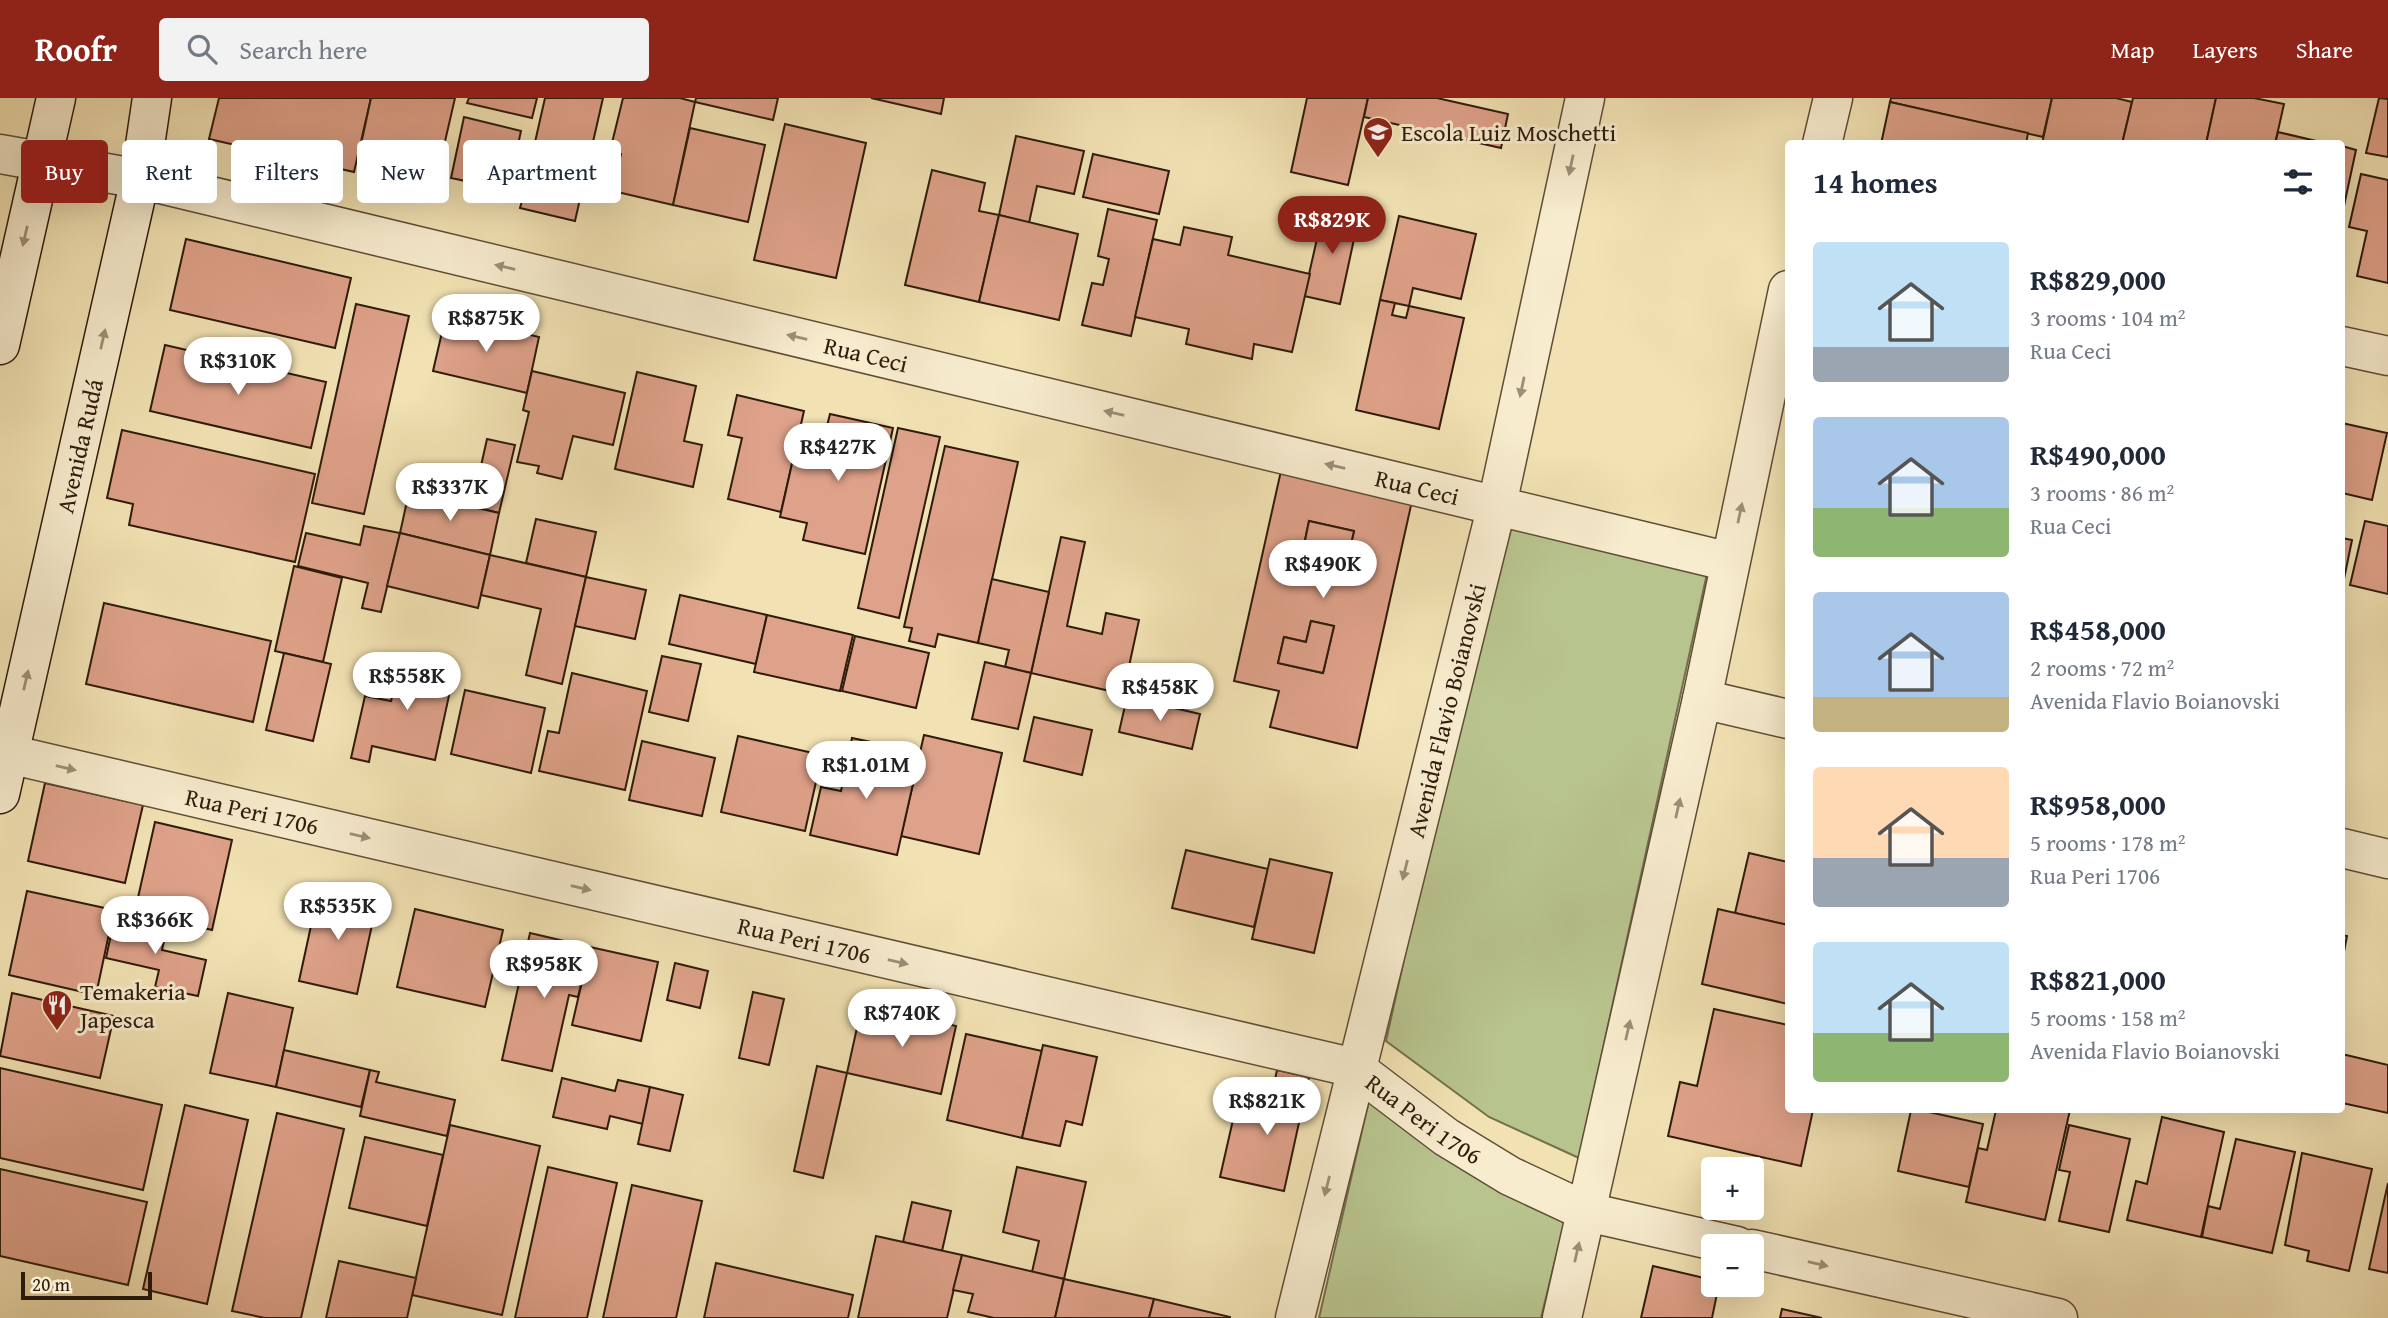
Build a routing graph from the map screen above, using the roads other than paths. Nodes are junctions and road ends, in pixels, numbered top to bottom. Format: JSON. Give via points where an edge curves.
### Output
{"nodes":[{"id":1,"x":56,"y":98,"type":"edge"},
{"id":2,"x":152,"y":98,"type":"edge"},
{"id":3,"x":1585,"y":98,"type":"edge"},
{"id":4,"x":1833,"y":98,"type":"edge"},
{"id":5,"x":47,"y":140,"type":"edge"},
{"id":6,"x":146,"y":140,"type":"edge"},
{"id":7,"x":1823,"y":140,"type":"edge"},
{"id":8,"x":0,"y":154,"type":"edge"},
{"id":9,"x":21,"y":158,"type":"edge"},
{"id":10,"x":217,"y":197,"type":"edge"},
{"id":11,"x":33,"y":203,"type":"edge"},
{"id":12,"x":134,"y":203,"type":"edge"},
{"id":13,"x":1785,"y":304,"type":"edge"},
{"id":14,"x":0,"y":345,"type":"edge"},
{"id":15,"x":2345,"y":347,"type":"edge"},
{"id":16,"x":2388,"y":356,"type":"edge"},
{"id":17,"x":1497,"y":505,"type":"junction"},
{"id":18,"x":1730,"y":562,"type":"junction"},
{"id":19,"x":1702,"y":699,"type":"junction"},
{"id":20,"x":1785,"y":718,"type":"edge"},
{"id":21,"x":4,"y":754,"type":"edge"},
{"id":22,"x":0,"y":794,"type":"edge"},
{"id":23,"x":2345,"y":849,"type":"edge"},
{"id":24,"x":2388,"y":859,"type":"edge"},
{"id":25,"x":1355,"y":1068,"type":"junction"},
{"id":26,"x":1587,"y":1212,"type":"junction"},
{"id":27,"x":1701,"y":1238,"type":"edge"},
{"id":28,"x":1764,"y":1252,"type":"edge"},
{"id":29,"x":1295,"y":1318,"type":"edge"},
{"id":30,"x":1562,"y":1318,"type":"edge"},
{"id":31,"x":2058,"y":1318,"type":"edge"}],
"edges":[{"from":1,"to":5,"type":"street"},
{"from":2,"to":6,"type":"street","name":"Avenida Rudá"},
{"from":3,"to":17,"type":"street","name":"Avenida Flavio Boianovski","one_way":true},
{"from":4,"to":7,"type":"street"},
{"from":8,"to":9,"type":"street","name":"Rua Ceci"},
{"from":17,"to":10,"type":"street","name":"Rua Ceci","one_way":true},
{"from":11,"to":14,"type":"street","one_way":true},
{"from":21,"to":12,"type":"street","name":"Avenida Rudá","one_way":true},
{"from":18,"to":13,"type":"street","one_way":true},
{"from":15,"to":16,"type":"street"},
{"from":17,"to":18,"type":"street","name":"Rua Ceci"},
{"from":17,"to":25,"type":"street","name":"Avenida Flavio Boianovski","one_way":true},
{"from":18,"to":19,"type":"street"},
{"from":19,"to":20,"type":"street"},
{"from":26,"to":19,"type":"street","one_way":true},
{"from":21,"to":22,"type":"street","name":"Avenida Rudá"},
{"from":21,"to":25,"type":"street","name":"Rua Peri 1706","one_way":true},
{"from":23,"to":24,"type":"street"},
{"from":25,"to":26,"type":"street","name":"Rua Peri 1706","via":[[1446,1137],[1510,1176]]},
{"from":25,"to":29,"type":"street","name":"Avenida Flavio Boianovski","one_way":true},
{"from":26,"to":27,"type":"street","name":"Rua Peri 1706"},
{"from":30,"to":26,"type":"street","one_way":true},
{"from":28,"to":31,"type":"street","one_way":true}]}
